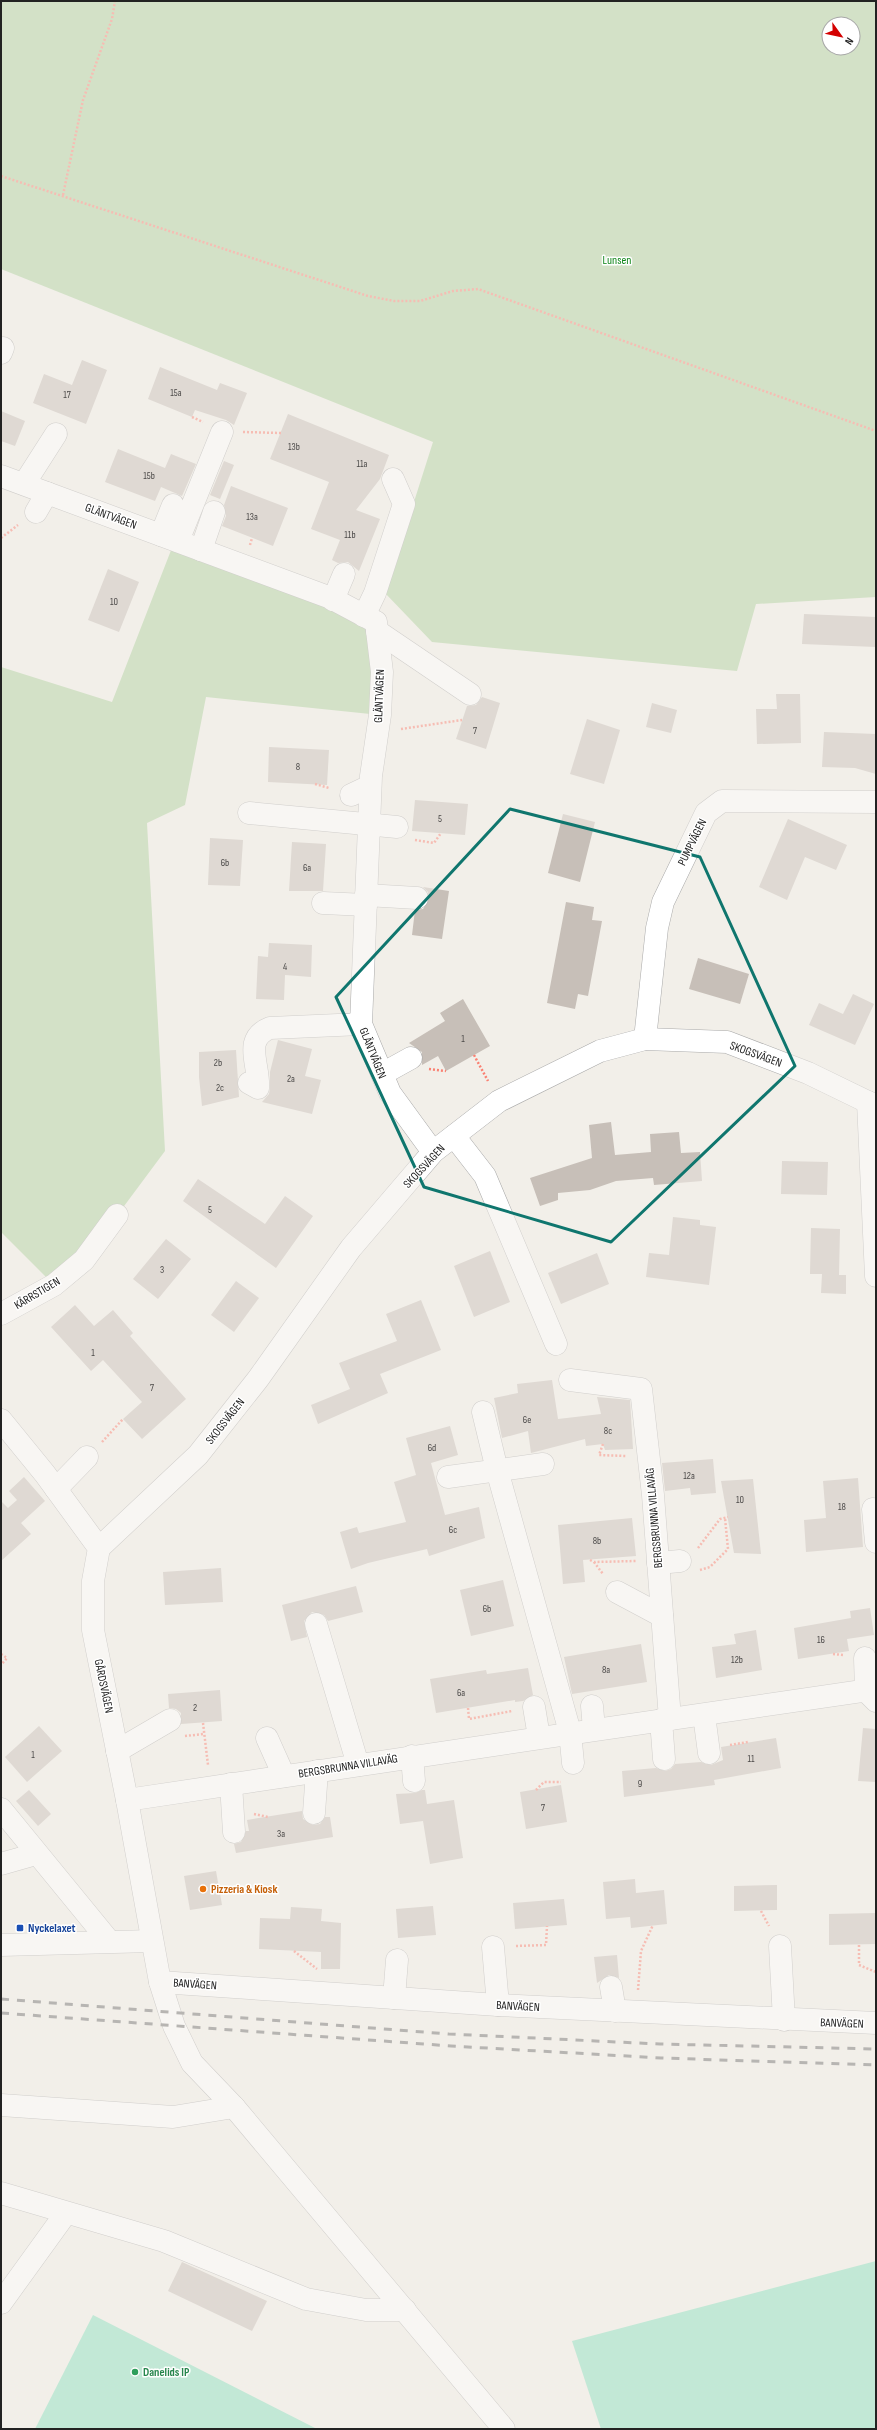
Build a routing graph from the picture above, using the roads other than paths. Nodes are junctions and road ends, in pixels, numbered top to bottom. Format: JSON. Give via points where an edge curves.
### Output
{"nodes":[{"id":1,"x":222,"y":432,"type":"road end"},
{"id":2,"x":56,"y":434,"type":"dead end"},
{"id":3,"x":1,"y":476,"type":"edge"},
{"id":4,"x":393,"y":479,"type":"dead end"},
{"id":5,"x":24,"y":484,"type":"junction"},
{"id":6,"x":48,"y":493,"type":"junction"},
{"id":7,"x":174,"y":504,"type":"dead end"},
{"id":8,"x":36,"y":512,"type":"dead end"},
{"id":9,"x":214,"y":512,"type":"dead end"},
{"id":10,"x":169,"y":538,"type":"junction"},
{"id":11,"x":201,"y":550,"type":"junction"},
{"id":12,"x":344,"y":574,"type":"dead end"},
{"id":13,"x":333,"y":600,"type":"junction"},
{"id":14,"x":370,"y":623,"type":"junction"},
{"id":15,"x":470,"y":694,"type":"dead end"},
{"id":16,"x":370,"y":786,"type":"junction"},
{"id":17,"x":351,"y":795,"type":"dead end"},
{"id":18,"x":876,"y":802,"type":"edge"},
{"id":19,"x":249,"y":813,"type":"dead end"},
{"id":20,"x":369,"y":825,"type":"junction"},
{"id":21,"x":397,"y":827,"type":"road end"},
{"id":22,"x":417,"y":898,"type":"dead end"},
{"id":23,"x":366,"y":900,"type":"junction"},
{"id":24,"x":323,"y":902,"type":"dead end"},
{"id":25,"x":361,"y":1024,"type":"junction"},
{"id":26,"x":645,"y":1040,"type":"junction"},
{"id":27,"x":411,"y":1058,"type":"dead end"},
{"id":28,"x":382,"y":1074,"type":"junction"},
{"id":29,"x":249,"y":1083,"type":"dead end"},
{"id":30,"x":872,"y":1104,"type":"edge"},
{"id":31,"x":454,"y":1136,"type":"junction"},
{"id":32,"x":433,"y":1152,"type":"junction"},
{"id":33,"x":117,"y":1215,"type":"dead end"},
{"id":34,"x":876,"y":1276,"type":"edge"},
{"id":35,"x":1,"y":1314,"type":"edge"},
{"id":36,"x":556,"y":1344,"type":"dead end"},
{"id":37,"x":570,"y":1380,"type":"dead end"},
{"id":38,"x":483,"y":1412,"type":"dead end"},
{"id":39,"x":1,"y":1420,"type":"edge"},
{"id":40,"x":87,"y":1457,"type":"road end"},
{"id":41,"x":543,"y":1464,"type":"dead end"},
{"id":42,"x":497,"y":1470,"type":"junction"},
{"id":43,"x":448,"y":1477,"type":"dead end"},
{"id":44,"x":56,"y":1489,"type":"junction"},
{"id":45,"x":873,"y":1509,"type":"dead end"},
{"id":46,"x":876,"y":1542,"type":"edge"},
{"id":47,"x":99,"y":1548,"type":"junction"},
{"id":48,"x":690,"y":1560,"type":"road end"},
{"id":49,"x":655,"y":1574,"type":"junction"},
{"id":50,"x":617,"y":1592,"type":"dead end"},
{"id":51,"x":662,"y":1616,"type":"junction"},
{"id":52,"x":316,"y":1624,"type":"dead end"},
{"id":53,"x":866,"y":1658,"type":"dead end"},
{"id":54,"x":873,"y":1694,"type":"edge"},
{"id":55,"x":592,"y":1706,"type":"dead end"},
{"id":56,"x":534,"y":1707,"type":"road end"},
{"id":57,"x":704,"y":1715,"type":"junction"},
{"id":58,"x":170,"y":1720,"type":"dead end"},
{"id":59,"x":665,"y":1720,"type":"junction"},
{"id":60,"x":594,"y":1729,"type":"junction"},
{"id":61,"x":570,"y":1732,"type":"junction"},
{"id":62,"x":539,"y":1737,"type":"junction"},
{"id":63,"x":267,"y":1738,"type":"dead end"},
{"id":64,"x":117,"y":1751,"type":"junction"},
{"id":65,"x":709,"y":1754,"type":"dead end"},
{"id":66,"x":412,"y":1756,"type":"junction"},
{"id":67,"x":664,"y":1759,"type":"dead end"},
{"id":68,"x":573,"y":1763,"type":"dead end"},
{"id":69,"x":358,"y":1765,"type":"junction"},
{"id":70,"x":317,"y":1771,"type":"junction"},
{"id":71,"x":284,"y":1776,"type":"junction"},
{"id":72,"x":414,"y":1781,"type":"dead end"},
{"id":73,"x":221,"y":1786,"type":"junction"},
{"id":74,"x":127,"y":1800,"type":"junction"},
{"id":75,"x":1,"y":1809,"type":"edge"},
{"id":76,"x":314,"y":1813,"type":"dead end"},
{"id":77,"x":234,"y":1832,"type":"dead end"},
{"id":78,"x":36,"y":1854,"type":"junction"},
{"id":79,"x":1,"y":1864,"type":"edge"},
{"id":80,"x":109,"y":1941,"type":"junction"},
{"id":81,"x":152,"y":1941,"type":"junction"},
{"id":82,"x":1,"y":1945,"type":"edge"},
{"id":83,"x":780,"y":1946,"type":"dead end"},
{"id":84,"x":493,"y":1947,"type":"road end"},
{"id":85,"x":397,"y":1960,"type":"dead end"},
{"id":86,"x":160,"y":1982,"type":"junction"},
{"id":87,"x":611,"y":1987,"type":"dead end"},
{"id":88,"x":394,"y":1998,"type":"junction"},
{"id":89,"x":498,"y":2005,"type":"junction"},
{"id":90,"x":615,"y":2011,"type":"junction"},
{"id":91,"x":784,"y":2020,"type":"junction"},
{"id":92,"x":876,"y":2023,"type":"edge"},
{"id":93,"x":1,"y":2104,"type":"edge"},
{"id":94,"x":234,"y":2107,"type":"junction"},
{"id":95,"x":1,"y":2193,"type":"edge"},
{"id":96,"x":66,"y":2213,"type":"junction"},
{"id":97,"x":1,"y":2303,"type":"edge"},
{"id":98,"x":405,"y":2310,"type":"junction"},
{"id":99,"x":504,"y":2429,"type":"edge"}],
"edges":[{"from":1,"to":10,"type":"street"},
{"from":2,"to":5,"type":"street"},
{"from":3,"to":5,"type":"street","name":"GLÄNTVÄGEN"},
{"from":4,"to":14,"type":"street","via":[[404,504],[375,593]]},
{"from":5,"to":6,"type":"street","name":"GLÄNTVÄGEN"},
{"from":6,"to":8,"type":"street"},
{"from":6,"to":10,"type":"street","name":"GLÄNTVÄGEN"},
{"from":7,"to":10,"type":"street"},
{"from":9,"to":11,"type":"street"},
{"from":10,"to":11,"type":"street","name":"GLÄNTVÄGEN"},
{"from":11,"to":13,"type":"street","name":"GLÄNTVÄGEN"},
{"from":12,"to":13,"type":"street"},
{"from":13,"to":14,"type":"street","name":"GLÄNTVÄGEN"},
{"from":14,"to":15,"type":"street"},
{"from":14,"to":16,"type":"street","name":"GLÄNTVÄGEN","via":[[382,672]]},
{"from":16,"to":17,"type":"street"},
{"from":16,"to":20,"type":"street","name":"GLÄNTVÄGEN"},
{"from":18,"to":26,"type":"street","name":"PUMPVÄGEN","via":[[722,802],[706,813],[663,902],[657,928]]},
{"from":19,"to":20,"type":"street"},
{"from":20,"to":21,"type":"street"},
{"from":20,"to":23,"type":"street","name":"GLÄNTVÄGEN"},
{"from":22,"to":23,"type":"street"},
{"from":23,"to":24,"type":"street"},
{"from":23,"to":25,"type":"street","name":"GLÄNTVÄGEN"},
{"from":25,"to":28,"type":"street","name":"GLÄNTVÄGEN"},
{"from":25,"to":29,"type":"street","via":[[304,1032],[270,1028],[246,1039],[258,1088]]},
{"from":26,"to":30,"type":"street","name":"SKOGSVÄGEN","via":[[727,1042],[808,1073]]},
{"from":26,"to":31,"type":"street","name":"SKOGSVÄGEN","via":[[600,1051],[499,1101]]},
{"from":27,"to":28,"type":"street"},
{"from":28,"to":32,"type":"street","name":"GLÄNTVÄGEN","via":[[390,1093]]},
{"from":30,"to":34,"type":"street"},
{"from":31,"to":32,"type":"street","name":"SKOGSVÄGEN"},
{"from":31,"to":36,"type":"street","via":[[485,1176]]},
{"from":32,"to":47,"type":"street","name":"SKOGSVÄGEN","via":[[351,1248],[258,1379],[198,1456]]},
{"from":33,"to":35,"type":"street","name":"KÄRRSTIGEN","via":[[84,1260],[54,1286]]},
{"from":37,"to":49,"type":"street","name":"BERGSBRUNNA VILLAVÄG","via":[[641,1390]]},
{"from":38,"to":42,"type":"street"},
{"from":39,"to":44,"type":"street"},
{"from":40,"to":44,"type":"street"},
{"from":41,"to":42,"type":"street"},
{"from":42,"to":43,"type":"street"},
{"from":42,"to":61,"type":"street"},
{"from":44,"to":47,"type":"street"},
{"from":45,"to":46,"type":"street"},
{"from":47,"to":64,"type":"street","name":"GÅRDSVÄGEN","via":[[93,1581],[93,1630]]},
{"from":48,"to":49,"type":"street"},
{"from":49,"to":51,"type":"street","name":"BERGSBRUNNA VILLAVÄG"},
{"from":50,"to":51,"type":"street"},
{"from":51,"to":59,"type":"street","name":"BERGSBRUNNA VILLAVÄG"},
{"from":52,"to":69,"type":"street"},
{"from":53,"to":54,"type":"street"},
{"from":54,"to":57,"type":"street","name":"BERGSBRUNNA VILLAVÄG"},
{"from":55,"to":60,"type":"street"},
{"from":56,"to":62,"type":"street"},
{"from":57,"to":59,"type":"street","name":"BERGSBRUNNA VILLAVÄG"},
{"from":57,"to":65,"type":"street"},
{"from":58,"to":64,"type":"street"},
{"from":59,"to":60,"type":"street","name":"BERGSBRUNNA VILLAVÄG"},
{"from":59,"to":67,"type":"street"},
{"from":60,"to":61,"type":"street","name":"BERGSBRUNNA VILLAVÄG"},
{"from":61,"to":62,"type":"street","name":"BERGSBRUNNA VILLAVÄG"},
{"from":61,"to":68,"type":"street"},
{"from":62,"to":66,"type":"street","name":"BERGSBRUNNA VILLAVÄG"},
{"from":63,"to":71,"type":"street"},
{"from":64,"to":74,"type":"street","name":"GÅRDSVÄGEN"},
{"from":66,"to":69,"type":"street","name":"BERGSBRUNNA VILLAVÄG"},
{"from":66,"to":72,"type":"street"},
{"from":69,"to":70,"type":"street","name":"BERGSBRUNNA VILLAVÄG"},
{"from":70,"to":71,"type":"street","name":"BERGSBRUNNA VILLAVÄG"},
{"from":70,"to":76,"type":"street"},
{"from":71,"to":73,"type":"street","name":"BERGSBRUNNA VILLAVÄG"},
{"from":73,"to":74,"type":"street","name":"BERGSBRUNNA VILLAVÄG"},
{"from":73,"to":77,"type":"street"},
{"from":74,"to":81,"type":"street","name":"GÅRDSVÄGEN"},
{"from":75,"to":78,"type":"street"},
{"from":78,"to":79,"type":"street"},
{"from":78,"to":80,"type":"street"},
{"from":80,"to":81,"type":"street"},
{"from":80,"to":82,"type":"street"},
{"from":81,"to":86,"type":"street","name":"GÅRDSVÄGEN"},
{"from":83,"to":91,"type":"street"},
{"from":84,"to":89,"type":"street"},
{"from":85,"to":88,"type":"street"},
{"from":86,"to":88,"type":"street","name":"BANVÄGEN","via":[[331,1987]]},
{"from":86,"to":94,"type":"street","name":"GÅRDSVÄGEN","via":[[174,2026],[192,2063]]},
{"from":87,"to":90,"type":"street"},
{"from":88,"to":89,"type":"street","name":"BANVÄGEN"},
{"from":89,"to":90,"type":"street","name":"BANVÄGEN"},
{"from":90,"to":91,"type":"street","name":"BANVÄGEN"},
{"from":91,"to":92,"type":"street","name":"BANVÄGEN"},
{"from":93,"to":94,"type":"street","via":[[173,2117]]},
{"from":94,"to":98,"type":"street","name":"GÅRDSVÄGEN"},
{"from":95,"to":96,"type":"street"},
{"from":96,"to":97,"type":"street"},
{"from":96,"to":98,"type":"street","via":[[164,2241],[306,2299],[366,2310]]},
{"from":98,"to":99,"type":"street","name":"GÅRDSVÄGEN"}]}
